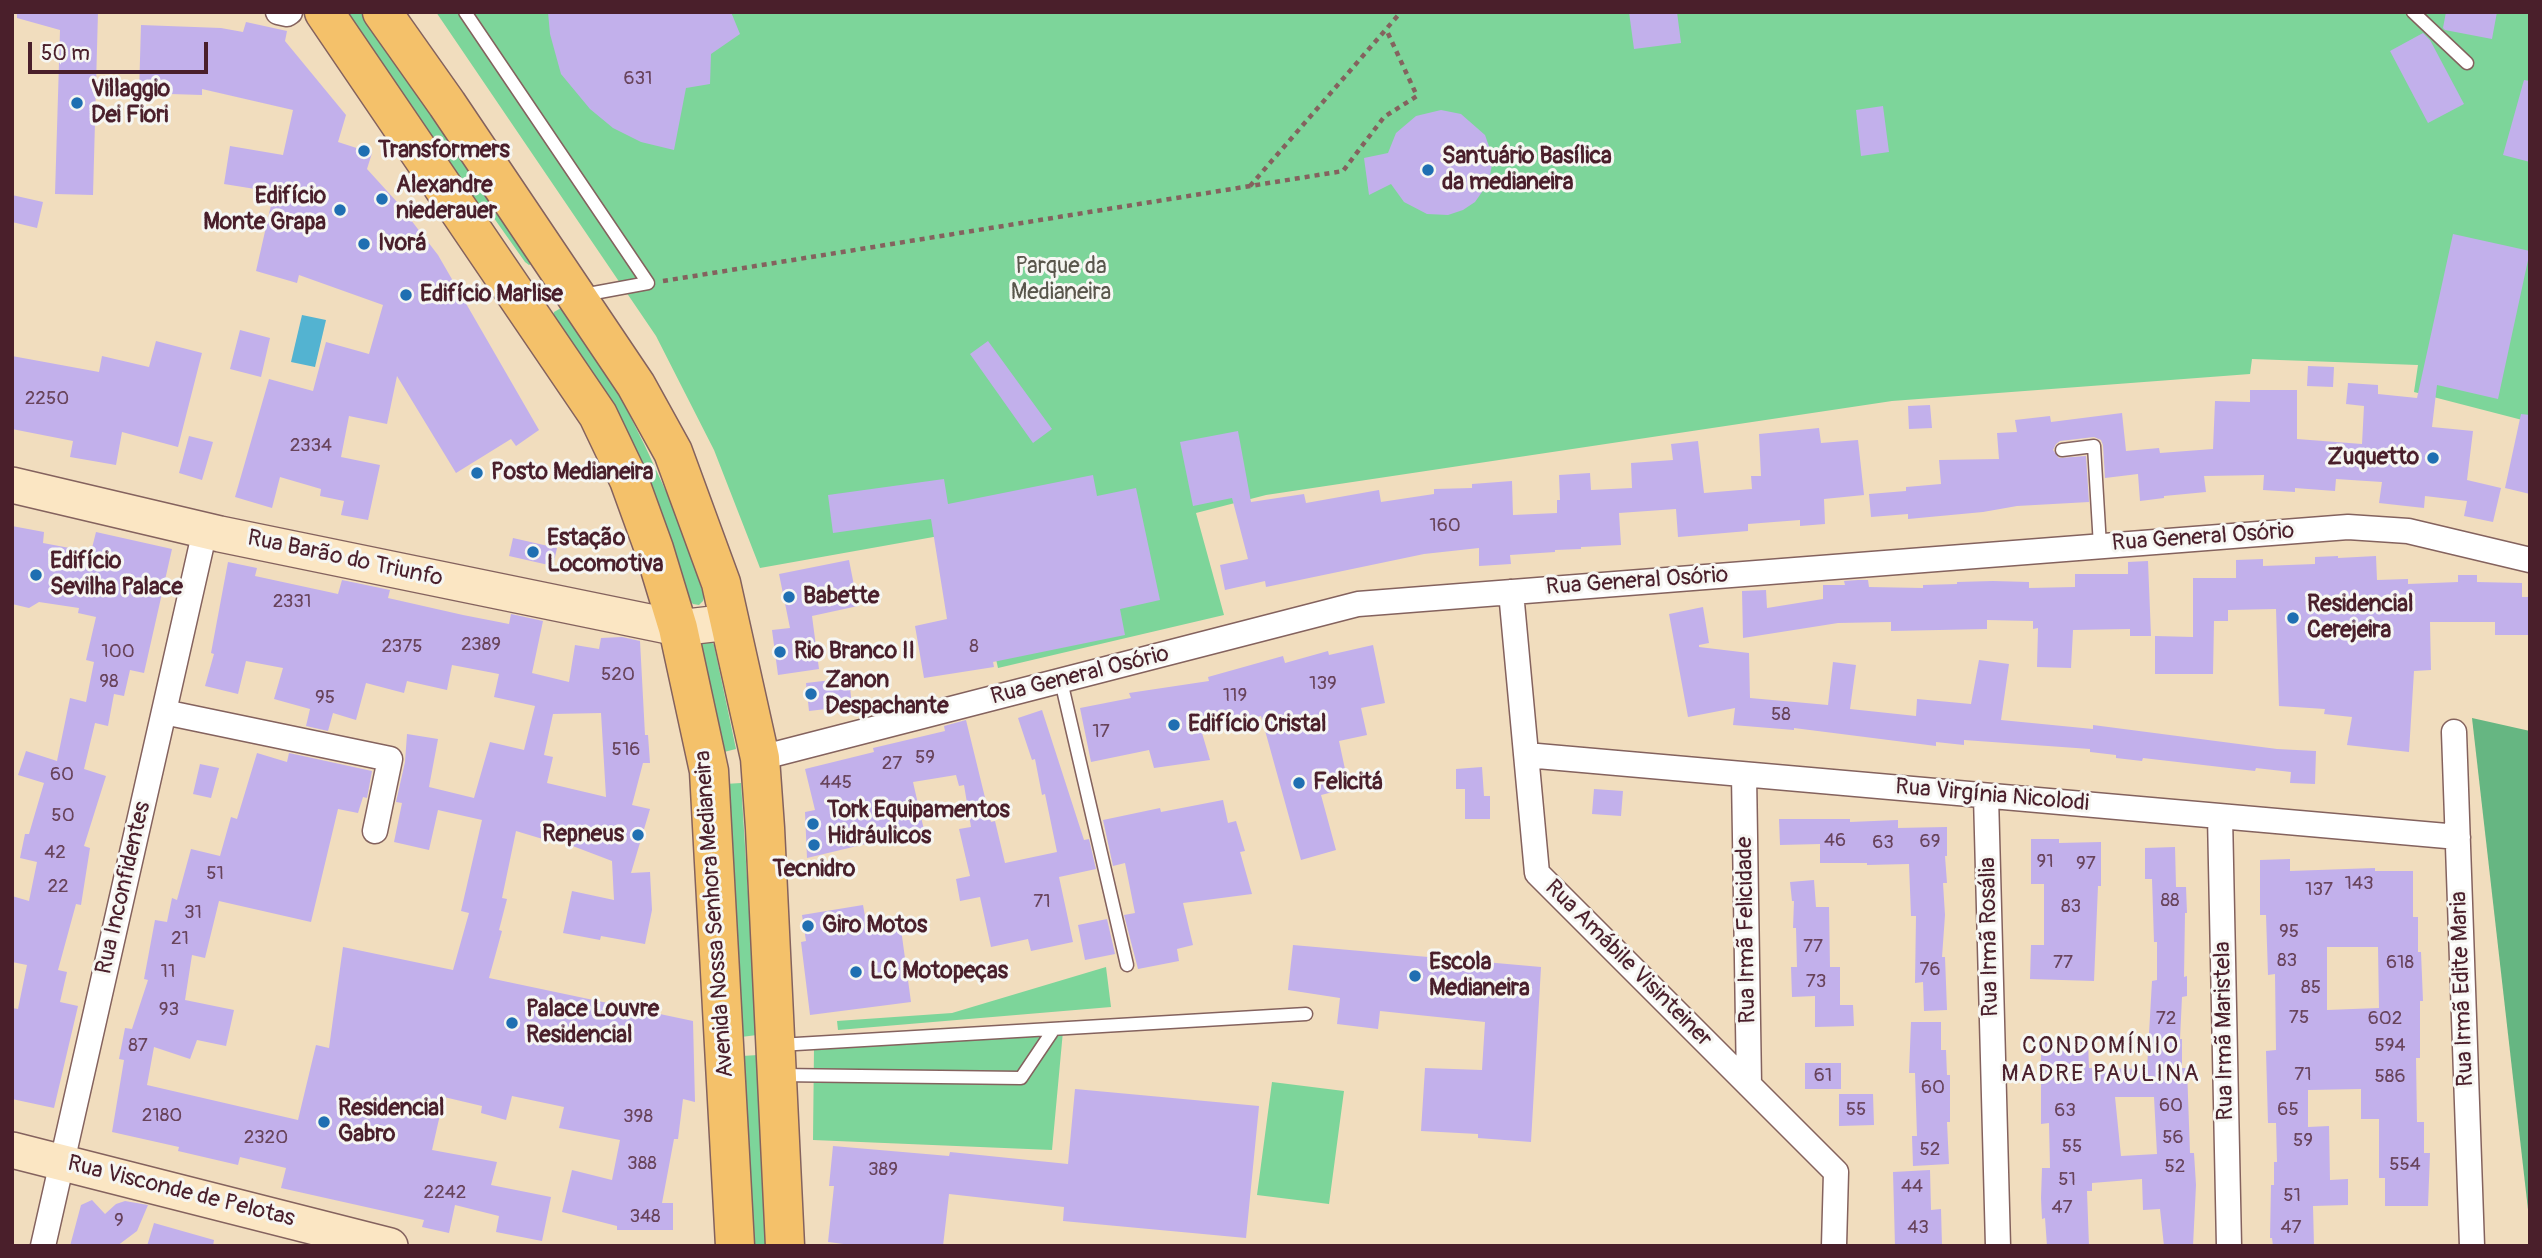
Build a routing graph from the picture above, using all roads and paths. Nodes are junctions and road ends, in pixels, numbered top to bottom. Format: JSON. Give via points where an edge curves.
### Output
{"nodes":[{"id":1,"x":278,"y":12,"type":"edge"},
{"id":2,"x":290,"y":12,"type":"edge"},
{"id":3,"x":324,"y":12,"type":"edge"},
{"id":4,"x":382,"y":12,"type":"edge"},
{"id":5,"x":465,"y":12,"type":"edge"},
{"id":6,"x":1401,"y":12,"type":"edge"},
{"id":7,"x":2413,"y":12,"type":"edge"},
{"id":8,"x":1386,"y":29,"type":"junction"},
{"id":9,"x":2467,"y":63,"type":"dead end"},
{"id":10,"x":1250,"y":186,"type":"junction"},
{"id":11,"x":648,"y":283,"type":"junction"},
{"id":12,"x":576,"y":297,"type":"junction"},
{"id":13,"x":2062,"y":450,"type":"dead end"},
{"id":14,"x":12,"y":485,"type":"edge"},
{"id":15,"x":205,"y":530,"type":"junction"},
{"id":16,"x":2100,"y":546,"type":"junction"},
{"id":17,"x":2530,"y":560,"type":"edge"},
{"id":18,"x":1511,"y":592,"type":"junction"},
{"id":19,"x":730,"y":622,"type":"junction"},
{"id":20,"x":678,"y":628,"type":"junction"},
{"id":21,"x":1061,"y":681,"type":"junction"},
{"id":22,"x":164,"y":712,"type":"junction"},
{"id":23,"x":2454,"y":732,"type":"dead end"},
{"id":24,"x":1526,"y":755,"type":"junction"},
{"id":25,"x":760,"y":758,"type":"junction"},
{"id":26,"x":709,"y":771,"type":"junction"},
{"id":27,"x":1744,"y":775,"type":"junction"},
{"id":28,"x":1986,"y":796,"type":"junction"},
{"id":29,"x":2220,"y":816,"type":"junction"},
{"id":30,"x":375,"y":831,"type":"dead end"},
{"id":31,"x":2458,"y":837,"type":"junction"},
{"id":32,"x":1127,"y":965,"type":"dead end"},
{"id":33,"x":1306,"y":1014,"type":"dead end"},
{"id":34,"x":1054,"y":1029,"type":"junction"},
{"id":35,"x":776,"y":1060,"type":"junction"},
{"id":36,"x":1749,"y":1086,"type":"junction"},
{"id":37,"x":12,"y":1150,"type":"edge"},
{"id":38,"x":62,"y":1162,"type":"junction"},
{"id":39,"x":311,"y":1236,"type":"edge"},
{"id":40,"x":43,"y":1246,"type":"edge"},
{"id":41,"x":390,"y":1246,"type":"edge"},
{"id":42,"x":735,"y":1246,"type":"edge"},
{"id":43,"x":785,"y":1246,"type":"edge"},
{"id":44,"x":1834,"y":1246,"type":"edge"},
{"id":45,"x":1998,"y":1246,"type":"edge"},
{"id":46,"x":2230,"y":1246,"type":"edge"},
{"id":47,"x":2472,"y":1246,"type":"edge"}],
"edges":[{"from":1,"to":2,"type":"street"},
{"from":3,"to":20,"type":"main road","name":"Avenida Nossa Senhora Medianeira","via":[[597,415],[629,480]]},
{"from":4,"to":12,"type":"main road"},
{"from":5,"to":11,"type":"lane"},
{"from":6,"to":8,"type":"path"},
{"from":7,"to":9,"type":"lane"},
{"from":8,"to":10,"type":"path"},
{"from":8,"to":10,"type":"path","via":[[1417,96],[1384,117],[1343,172]]},
{"from":10,"to":11,"type":"path"},
{"from":11,"to":12,"type":"lane"},
{"from":12,"to":19,"type":"main road","via":[[636,384],[673,452],[721,583]]},
{"from":13,"to":16,"type":"lane","via":[[2094,446]]},
{"from":14,"to":15,"type":"street","name":"Rua Barão do Triunfo"},
{"from":15,"to":20,"type":"street","name":"Rua Barão do Triunfo"},
{"from":15,"to":22,"type":"street","name":"Rua Inconfidentes"},
{"from":16,"to":17,"type":"street","name":"Rua General Osório","via":[[2348,527],[2408,531]]},
{"from":16,"to":18,"type":"street","name":"Rua General Osório"},
{"from":18,"to":21,"type":"street","name":"Rua General Osório","via":[[1358,604]]},
{"from":18,"to":24,"type":"street","name":"Rua Amábile Visinteiner"},
{"from":19,"to":20,"type":"street","name":"Rua Barão do Triunfo"},
{"from":19,"to":25,"type":"main road"},
{"from":20,"to":26,"type":"main road","name":"Avenida Nossa Senhora Medianeira"},
{"from":21,"to":25,"type":"street","name":"Rua General Osório"},
{"from":21,"to":32,"type":"lane"},
{"from":22,"to":30,"type":"street","via":[[390,759]]},
{"from":22,"to":38,"type":"street","name":"Rua Inconfidentes"},
{"from":23,"to":31,"type":"street","name":"Rua Irmã Edite Maria"},
{"from":24,"to":27,"type":"street","name":"Rua Virgínia Nicolodi"},
{"from":24,"to":36,"type":"street","name":"Rua Amábile Visinteiner","via":[[1537,873]]},
{"from":25,"to":26,"type":"main road"},
{"from":25,"to":35,"type":"main road"},
{"from":26,"to":42,"type":"main road","name":"Avenida Nossa Senhora Medianeira"},
{"from":27,"to":28,"type":"street","name":"Rua Virgínia Nicolodi"},
{"from":27,"to":36,"type":"street","name":"Rua Irmã Felicidade"},
{"from":28,"to":29,"type":"street","name":"Rua Virgínia Nicolodi"},
{"from":28,"to":45,"type":"street","name":"Rua Irmã Rosália"},
{"from":29,"to":31,"type":"street","name":"Rua Virgínia Nicolodi"},
{"from":29,"to":46,"type":"street","name":"Rua Irmã Maristela"},
{"from":31,"to":47,"type":"street","name":"Rua Irmã Edite Maria"},
{"from":33,"to":34,"type":"lane"},
{"from":34,"to":35,"type":"lane"},
{"from":34,"to":35,"type":"lane","via":[[1021,1078]]},
{"from":35,"to":43,"type":"main road"},
{"from":36,"to":44,"type":"street","name":"Rua Amábile Visinteiner","via":[[1836,1172]]},
{"from":37,"to":38,"type":"street","name":"Rua Visconde de Pelotas"},
{"from":38,"to":39,"type":"street","name":"Rua Visconde de Pelotas"},
{"from":38,"to":40,"type":"street","name":"Rua Inconfidentes"},
{"from":39,"to":41,"type":"street","name":"Rua Visconde de Pelotas"}]}
